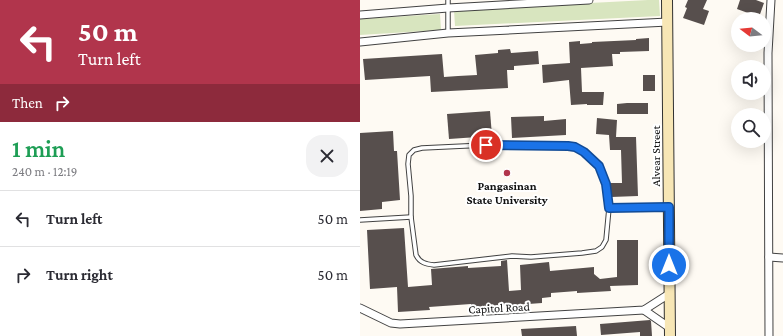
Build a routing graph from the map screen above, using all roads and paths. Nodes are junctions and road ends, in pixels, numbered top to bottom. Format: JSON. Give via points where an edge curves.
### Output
{"nodes":[{"id":1,"x":448,"y":0,"type":"edge"},
{"id":2,"x":589,"y":0,"type":"edge"},
{"id":3,"x":667,"y":0,"type":"edge"},
{"id":4,"x":771,"y":0,"type":"edge"},
{"id":5,"x":448,"y":8,"type":"junction"},
{"id":6,"x":360,"y":15,"type":"edge"},
{"id":7,"x":668,"y":22,"type":"junction"},
{"id":8,"x":448,"y":33,"type":"junction"},
{"id":9,"x":360,"y":42,"type":"edge"},
{"id":10,"x":669,"y":207,"type":"junction"},
{"id":11,"x":609,"y":208,"type":"junction"},
{"id":12,"x":411,"y":217,"type":"junction"},
{"id":13,"x":360,"y":220,"type":"edge"},
{"id":14,"x":769,"y":257,"type":"junction"},
{"id":15,"x":783,"y":258,"type":"edge"},
{"id":16,"x":669,"y":294,"type":"junction"},
{"id":17,"x":360,"y":308,"type":"edge"},
{"id":18,"x":644,"y":310,"type":"junction"},
{"id":19,"x":670,"y":332,"type":"edge"},
{"id":20,"x":769,"y":336,"type":"edge"}],
"edges":[{"from":1,"to":5,"type":"lane"},
{"from":2,"to":5,"type":"street"},
{"from":3,"to":7,"type":"street","name":"Alvear Street"},
{"from":4,"to":14,"type":"street","via":[[768,53]]},
{"from":5,"to":6,"type":"street"},
{"from":5,"to":8,"type":"lane"},
{"from":7,"to":8,"type":"street"},
{"from":7,"to":10,"type":"street","name":"Alvear Street"},
{"from":8,"to":9,"type":"street"},
{"from":10,"to":11,"type":"lane"},
{"from":10,"to":16,"type":"street","name":"Alvear Street"},
{"from":11,"to":12,"type":"lane","via":[[606,240],[602,248],[596,251],[434,264],[425,264],[416,255]]},
{"from":11,"to":12,"type":"lane","via":[[606,184],[599,166],[575,147],[446,146],[414,150],[410,155],[408,168]]},
{"from":12,"to":13,"type":"lane"},
{"from":14,"to":15,"type":"street"},
{"from":14,"to":20,"type":"street"},
{"from":16,"to":18,"type":"street","name":"Capitol Road"},
{"from":16,"to":19,"type":"street","name":"Alvear Street"},
{"from":17,"to":18,"type":"street","name":"Capitol Road","via":[[397,324]]},
{"from":18,"to":19,"type":"street"}]}
